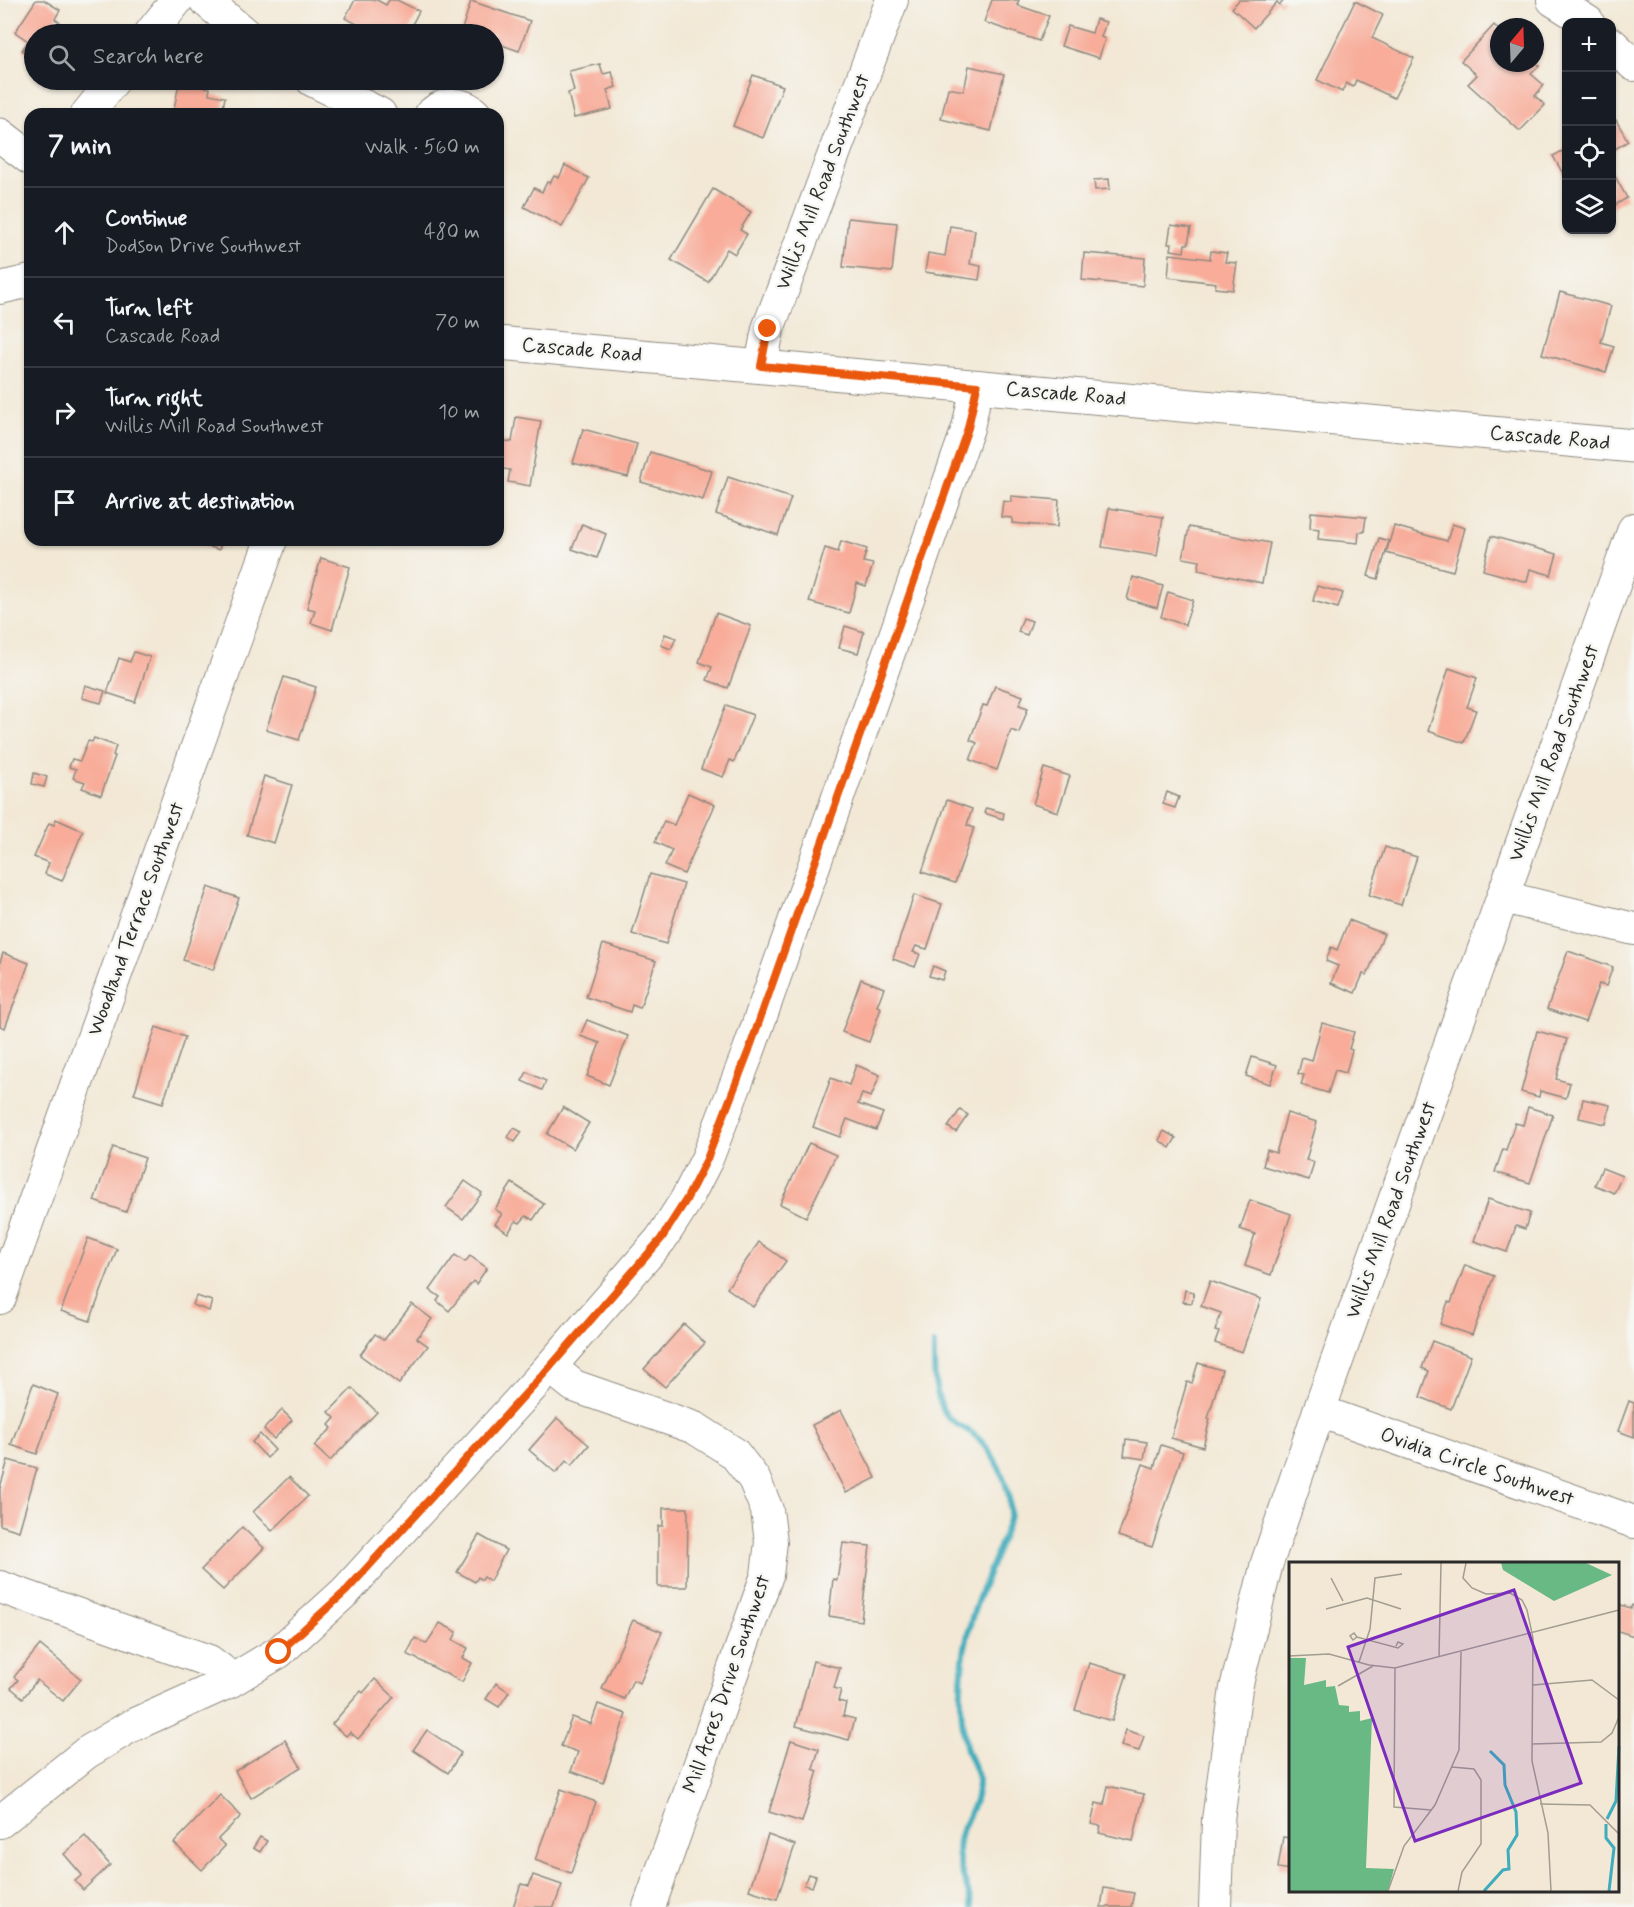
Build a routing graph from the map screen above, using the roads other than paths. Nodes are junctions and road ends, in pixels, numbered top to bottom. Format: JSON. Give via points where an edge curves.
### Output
{"nodes":[{"id":1,"x":177,"y":0,"type":"edge"},
{"id":2,"x":205,"y":0,"type":"edge"},
{"id":3,"x":892,"y":0,"type":"edge"},
{"id":4,"x":1553,"y":0,"type":"edge"},
{"id":5,"x":1582,"y":18,"type":"edge"},
{"id":6,"x":158,"y":24,"type":"edge"},
{"id":7,"x":233,"y":24,"type":"edge"},
{"id":8,"x":1616,"y":49,"type":"edge"},
{"id":9,"x":1634,"y":65,"type":"edge"},
{"id":10,"x":106,"y":90,"type":"edge"},
{"id":11,"x":332,"y":90,"type":"edge"},
{"id":12,"x":92,"y":108,"type":"edge"},
{"id":13,"x":368,"y":108,"type":"edge"},
{"id":14,"x":440,"y":108,"type":"edge"},
{"id":15,"x":467,"y":108,"type":"edge"},
{"id":16,"x":0,"y":135,"type":"edge"},
{"id":17,"x":24,"y":153,"type":"edge"},
{"id":18,"x":24,"y":282,"type":"edge"},
{"id":19,"x":0,"y":288,"type":"edge"},
{"id":20,"x":504,"y":344,"type":"edge"},
{"id":21,"x":761,"y":366,"type":"junction"},
{"id":22,"x":977,"y":386,"type":"junction"},
{"id":23,"x":1634,"y":446,"type":"edge"},
{"id":24,"x":1634,"y":530,"type":"edge"},
{"id":25,"x":269,"y":546,"type":"edge"},
{"id":26,"x":1503,"y":897,"type":"junction"},
{"id":27,"x":1634,"y":929,"type":"edge"},
{"id":28,"x":0,"y":1298,"type":"edge"},
{"id":29,"x":550,"y":1367,"type":"junction"},
{"id":30,"x":1319,"y":1411,"type":"junction"},
{"id":31,"x":1634,"y":1522,"type":"edge"},
{"id":32,"x":0,"y":1587,"type":"edge"},
{"id":33,"x":229,"y":1682,"type":"junction"},
{"id":34,"x":0,"y":1822,"type":"edge"},
{"id":35,"x":649,"y":1907,"type":"edge"},
{"id":36,"x":1215,"y":1907,"type":"edge"}],
"edges":[{"from":1,"to":6,"type":"street"},
{"from":2,"to":7,"type":"street"},
{"from":3,"to":21,"type":"street","name":"Willis Mill Road Southwest","via":[[768,329]]},
{"from":4,"to":5,"type":"street"},
{"from":8,"to":9,"type":"street"},
{"from":10,"to":12,"type":"street"},
{"from":11,"to":13,"type":"street"},
{"from":14,"to":15,"type":"street","via":[[454,104]]},
{"from":16,"to":17,"type":"main road"},
{"from":18,"to":19,"type":"street"},
{"from":20,"to":21,"type":"main road","name":"Cascade Road"},
{"from":21,"to":22,"type":"main road","name":"Cascade Road"},
{"from":22,"to":23,"type":"main road","name":"Cascade Road"},
{"from":22,"to":29,"type":"street","via":[[964,440],[707,1159],[661,1239]]},
{"from":24,"to":26,"type":"street","name":"Willis Mill Road Southwest"},
{"from":25,"to":28,"type":"street","name":"Woodland Terrace Southwest"},
{"from":26,"to":27,"type":"street"},
{"from":26,"to":30,"type":"street","name":"Willis Mill Road Southwest"},
{"from":29,"to":33,"type":"street","via":[[346,1591],[279,1652]]},
{"from":29,"to":35,"type":"street","name":"Mill Acres Drive Southwest","via":[[574,1386],[695,1428],[734,1454],[754,1479],[767,1510],[771,1542],[767,1575]]},
{"from":30,"to":31,"type":"street","name":"Ovidia Circle Southwest"},
{"from":30,"to":36,"type":"street","name":"Willis Mill Road Southwest","via":[[1267,1563],[1236,1688],[1218,1820]]},
{"from":32,"to":33,"type":"street","via":[[209,1661]]},
{"from":33,"to":34,"type":"street","via":[[129,1727],[86,1753]]}]}
